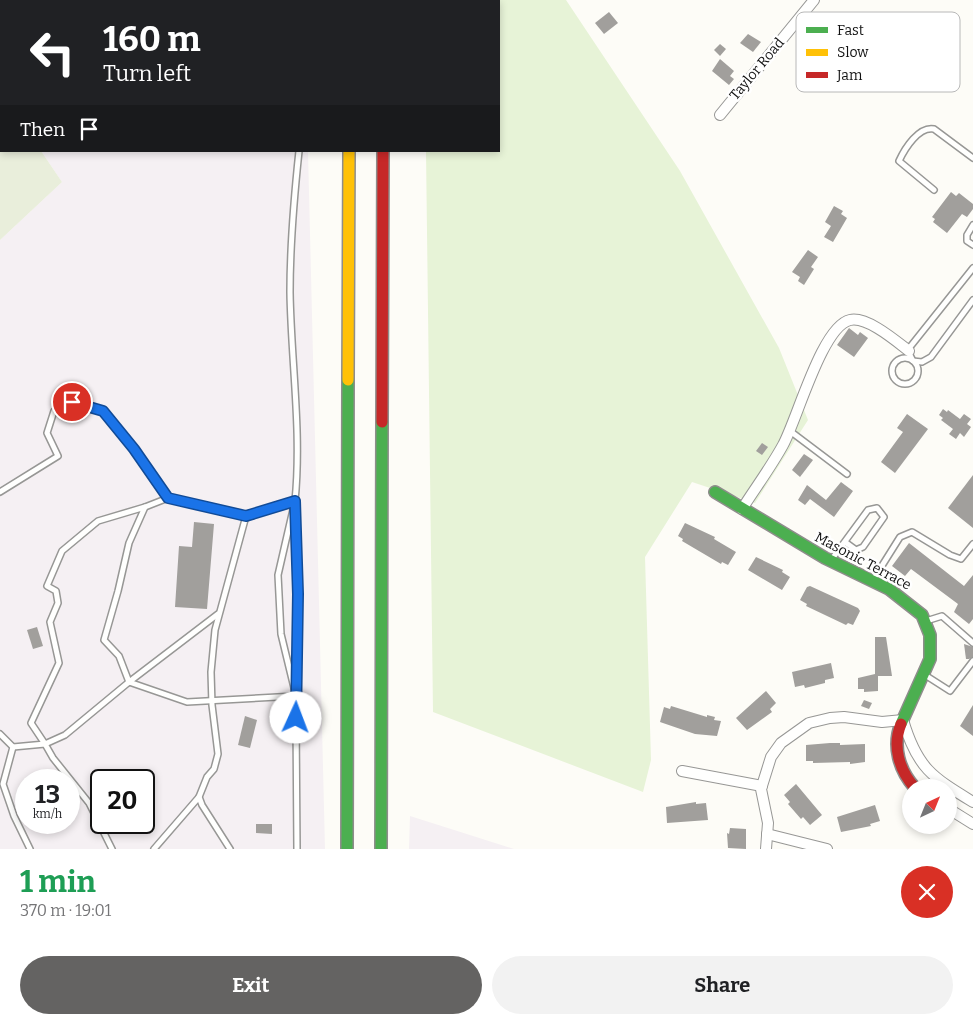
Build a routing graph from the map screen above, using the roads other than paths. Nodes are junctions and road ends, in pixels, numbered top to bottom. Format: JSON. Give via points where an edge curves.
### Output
{"nodes":[{"id":1,"x":814,"y":0,"type":"edge"},
{"id":2,"x":804,"y":12,"type":"edge"},
{"id":3,"x":796,"y":22,"type":"edge"},
{"id":4,"x":720,"y":115,"type":"dead end"},
{"id":5,"x":299,"y":152,"type":"edge"},
{"id":6,"x":349,"y":152,"type":"edge"},
{"id":7,"x":383,"y":152,"type":"edge"},
{"id":8,"x":973,"y":158,"type":"edge"},
{"id":9,"x":934,"y":190,"type":"dead end"},
{"id":10,"x":973,"y":225,"type":"edge"},
{"id":11,"x":973,"y":245,"type":"edge"},
{"id":12,"x":972,"y":270,"type":"edge"},
{"id":13,"x":973,"y":300,"type":"edge"},
{"id":14,"x":909,"y":351,"type":"junction"},
{"id":15,"x":913,"y":361,"type":"junction"},
{"id":16,"x":789,"y":431,"type":"junction"},
{"id":17,"x":847,"y":474,"type":"dead end"},
{"id":18,"x":0,"y":492,"type":"edge"},
{"id":19,"x":715,"y":492,"type":"dead end"},
{"id":20,"x":168,"y":498,"type":"junction"},
{"id":21,"x":295,"y":501,"type":"junction"},
{"id":22,"x":145,"y":506,"type":"junction"},
{"id":23,"x":742,"y":509,"type":"junction"},
{"id":24,"x":246,"y":516,"type":"junction"},
{"id":25,"x":845,"y":542,"type":"junction"},
{"id":26,"x":973,"y":544,"type":"edge"},
{"id":27,"x":830,"y":561,"type":"junction"},
{"id":28,"x":872,"y":580,"type":"junction"},
{"id":29,"x":218,"y":614,"type":"junction"},
{"id":30,"x":925,"y":621,"type":"junction"},
{"id":31,"x":973,"y":643,"type":"edge"},
{"id":32,"x":973,"y":661,"type":"edge"},
{"id":33,"x":924,"y":675,"type":"junction"},
{"id":34,"x":129,"y":682,"type":"junction"},
{"id":35,"x":296,"y":696,"type":"junction"},
{"id":36,"x":212,"y":701,"type":"junction"},
{"id":37,"x":903,"y":720,"type":"junction"},
{"id":38,"x":0,"y":734,"type":"edge"},
{"id":39,"x":45,"y":744,"type":"junction"},
{"id":40,"x":13,"y":747,"type":"junction"},
{"id":41,"x":682,"y":771,"type":"dead end"},
{"id":42,"x":909,"y":779,"type":"edge"},
{"id":43,"x":762,"y":786,"type":"junction"},
{"id":44,"x":199,"y":797,"type":"junction"},
{"id":45,"x":973,"y":802,"type":"edge"},
{"id":46,"x":958,"y":815,"type":"edge"},
{"id":47,"x":973,"y":824,"type":"edge"},
{"id":48,"x":767,"y":834,"type":"junction"},
{"id":49,"x":30,"y":849,"type":"edge"},
{"id":50,"x":112,"y":849,"type":"edge"},
{"id":51,"x":154,"y":849,"type":"edge"},
{"id":52,"x":230,"y":849,"type":"edge"},
{"id":53,"x":297,"y":849,"type":"edge"},
{"id":54,"x":347,"y":849,"type":"edge"},
{"id":55,"x":381,"y":849,"type":"edge"},
{"id":56,"x":766,"y":849,"type":"edge"},
{"id":57,"x":827,"y":849,"type":"edge"}],
"edges":[{"from":1,"to":2,"type":"street","name":"Taylor Road"},
{"from":3,"to":4,"type":"street","name":"Taylor Road"},
{"from":5,"to":21,"type":"lane","via":[[292,218],[290,293],[296,388]]},
{"from":6,"to":54,"type":"main road"},
{"from":7,"to":55,"type":"main road"},
{"from":8,"to":9,"type":"lane","via":[[934,129],[919,133],[899,161]]},
{"from":10,"to":11,"type":"lane","via":[[967,235],[967,241]]},
{"from":12,"to":14,"type":"lane"},
{"from":13,"to":15,"type":"lane","via":[[931,357],[922,362]]},
{"from":14,"to":15,"type":"lane"},
{"from":14,"to":16,"type":"street","via":[[862,320],[849,320],[840,325],[821,355]]},
{"from":15,"to":15,"type":"lane","via":[[906,358],[895,364],[892,371],[898,382],[909,384],[916,379],[918,372]]},
{"from":16,"to":17,"type":"lane"},
{"from":16,"to":23,"type":"street"},
{"from":18,"to":20,"type":"lane","via":[[58,456],[47,433],[54,411],[72,402],[103,411]]},
{"from":19,"to":23,"type":"main road","name":"Masonic Terrace"},
{"from":20,"to":22,"type":"lane"},
{"from":20,"to":24,"type":"lane"},
{"from":21,"to":24,"type":"lane"},
{"from":21,"to":35,"type":"lane","via":[[298,594]]},
{"from":21,"to":35,"type":"lane","via":[[278,576],[282,634]]},
{"from":22,"to":34,"type":"lane","via":[[129,542],[104,640],[120,656]]},
{"from":22,"to":39,"type":"lane","via":[[98,521],[62,551],[47,586],[56,591],[58,603],[50,622],[59,663],[30,723]]},
{"from":23,"to":27,"type":"main road","name":"Masonic Terrace"},
{"from":24,"to":29,"type":"lane"},
{"from":25,"to":25,"type":"lane","via":[[868,510],[877,508],[882,512],[884,517],[859,550]]},
{"from":25,"to":27,"type":"lane"},
{"from":26,"to":28,"type":"lane","via":[[961,559],[912,532],[900,537]]},
{"from":27,"to":28,"type":"main road","name":"Masonic Terrace"},
{"from":28,"to":30,"type":"main road","name":"Masonic Terrace","via":[[907,601]]},
{"from":29,"to":34,"type":"lane"},
{"from":29,"to":36,"type":"lane","via":[[211,672]]},
{"from":30,"to":31,"type":"lane","via":[[942,616]]},
{"from":30,"to":33,"type":"main road","name":"Masonic Terrace","via":[[931,646]]},
{"from":32,"to":33,"type":"lane","via":[[950,691]]},
{"from":33,"to":37,"type":"main road","name":"Masonic Terrace"},
{"from":34,"to":36,"type":"lane","via":[[188,702]]},
{"from":34,"to":39,"type":"lane","via":[[65,735]]},
{"from":35,"to":36,"type":"lane"},
{"from":35,"to":53,"type":"lane"},
{"from":36,"to":44,"type":"lane","via":[[218,754]]},
{"from":37,"to":42,"type":"main road","name":"Masonic Terrace","via":[[896,736],[896,748]]},
{"from":37,"to":43,"type":"street","via":[[882,722],[844,717],[809,723],[790,735],[775,751]]},
{"from":37,"to":45,"type":"street","via":[[915,754],[925,768]]},
{"from":38,"to":40,"type":"lane"},
{"from":39,"to":40,"type":"lane"},
{"from":39,"to":50,"type":"lane","via":[[52,758],[89,803]]},
{"from":40,"to":49,"type":"lane","via":[[3,784]]},
{"from":41,"to":43,"type":"street"},
{"from":43,"to":48,"type":"street"},
{"from":44,"to":51,"type":"lane"},
{"from":44,"to":52,"type":"lane"},
{"from":46,"to":47,"type":"street"},
{"from":48,"to":56,"type":"street"},
{"from":48,"to":57,"type":"street"}]}
